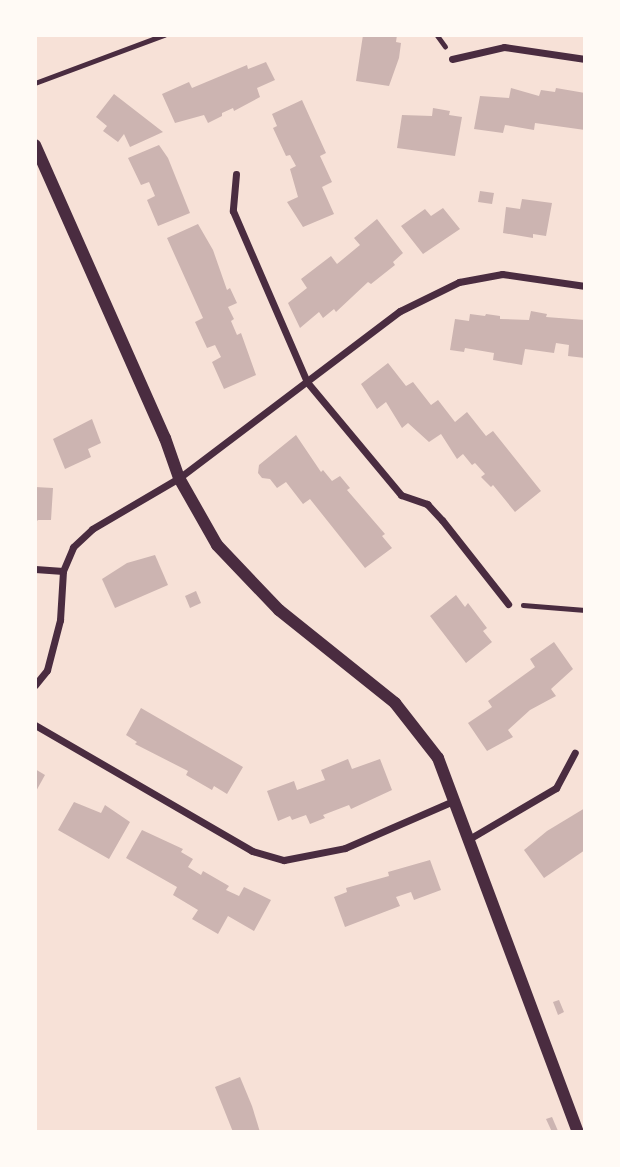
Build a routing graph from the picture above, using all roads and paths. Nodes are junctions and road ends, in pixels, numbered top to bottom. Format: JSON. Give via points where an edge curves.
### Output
{"nodes":[{"id":1,"x":164,"y":35,"type":"edge"},
{"id":2,"x":452,"y":59,"type":"dead end"},
{"id":3,"x":585,"y":59,"type":"edge"},
{"id":4,"x":35,"y":82,"type":"edge"},
{"id":5,"x":35,"y":145,"type":"edge"},
{"id":6,"x":236,"y":174,"type":"dead end"},
{"id":7,"x":585,"y":286,"type":"edge"},
{"id":8,"x":307,"y":382,"type":"junction"},
{"id":9,"x":179,"y":478,"type":"junction"},
{"id":10,"x":35,"y":569,"type":"edge"},
{"id":11,"x":63,"y":571,"type":"junction"},
{"id":12,"x":508,"y":604,"type":"joint"},
{"id":13,"x":585,"y":610,"type":"edge"},
{"id":14,"x":35,"y":685,"type":"edge"},
{"id":15,"x":35,"y":725,"type":"edge"},
{"id":16,"x":575,"y":753,"type":"dead end"},
{"id":17,"x":453,"y":802,"type":"junction"},
{"id":18,"x":469,"y":839,"type":"junction"},
{"id":19,"x":578,"y":1132,"type":"edge"}],
"edges":[{"from":1,"to":4,"type":"path"},
{"from":2,"to":3,"type":"street","via":[[503,47]]},
{"from":5,"to":9,"type":"street"},
{"from":6,"to":8,"type":"street","via":[[233,211]]},
{"from":7,"to":8,"type":"street","via":[[502,274],[459,282],[400,311]]},
{"from":8,"to":9,"type":"street"},
{"from":8,"to":12,"type":"street","via":[[401,495],[427,504],[442,520]]},
{"from":9,"to":11,"type":"street","via":[[92,528],[73,547]]},
{"from":9,"to":17,"type":"street","via":[[217,545],[279,610],[396,703],[438,758]]},
{"from":10,"to":11,"type":"street"},
{"from":11,"to":14,"type":"street","via":[[60,620],[47,670]]},
{"from":12,"to":13,"type":"path"},
{"from":15,"to":17,"type":"street","via":[[252,851],[284,860],[345,848]]},
{"from":16,"to":18,"type":"street","via":[[556,788]]},
{"from":17,"to":18,"type":"street"},
{"from":18,"to":19,"type":"street"}]}
